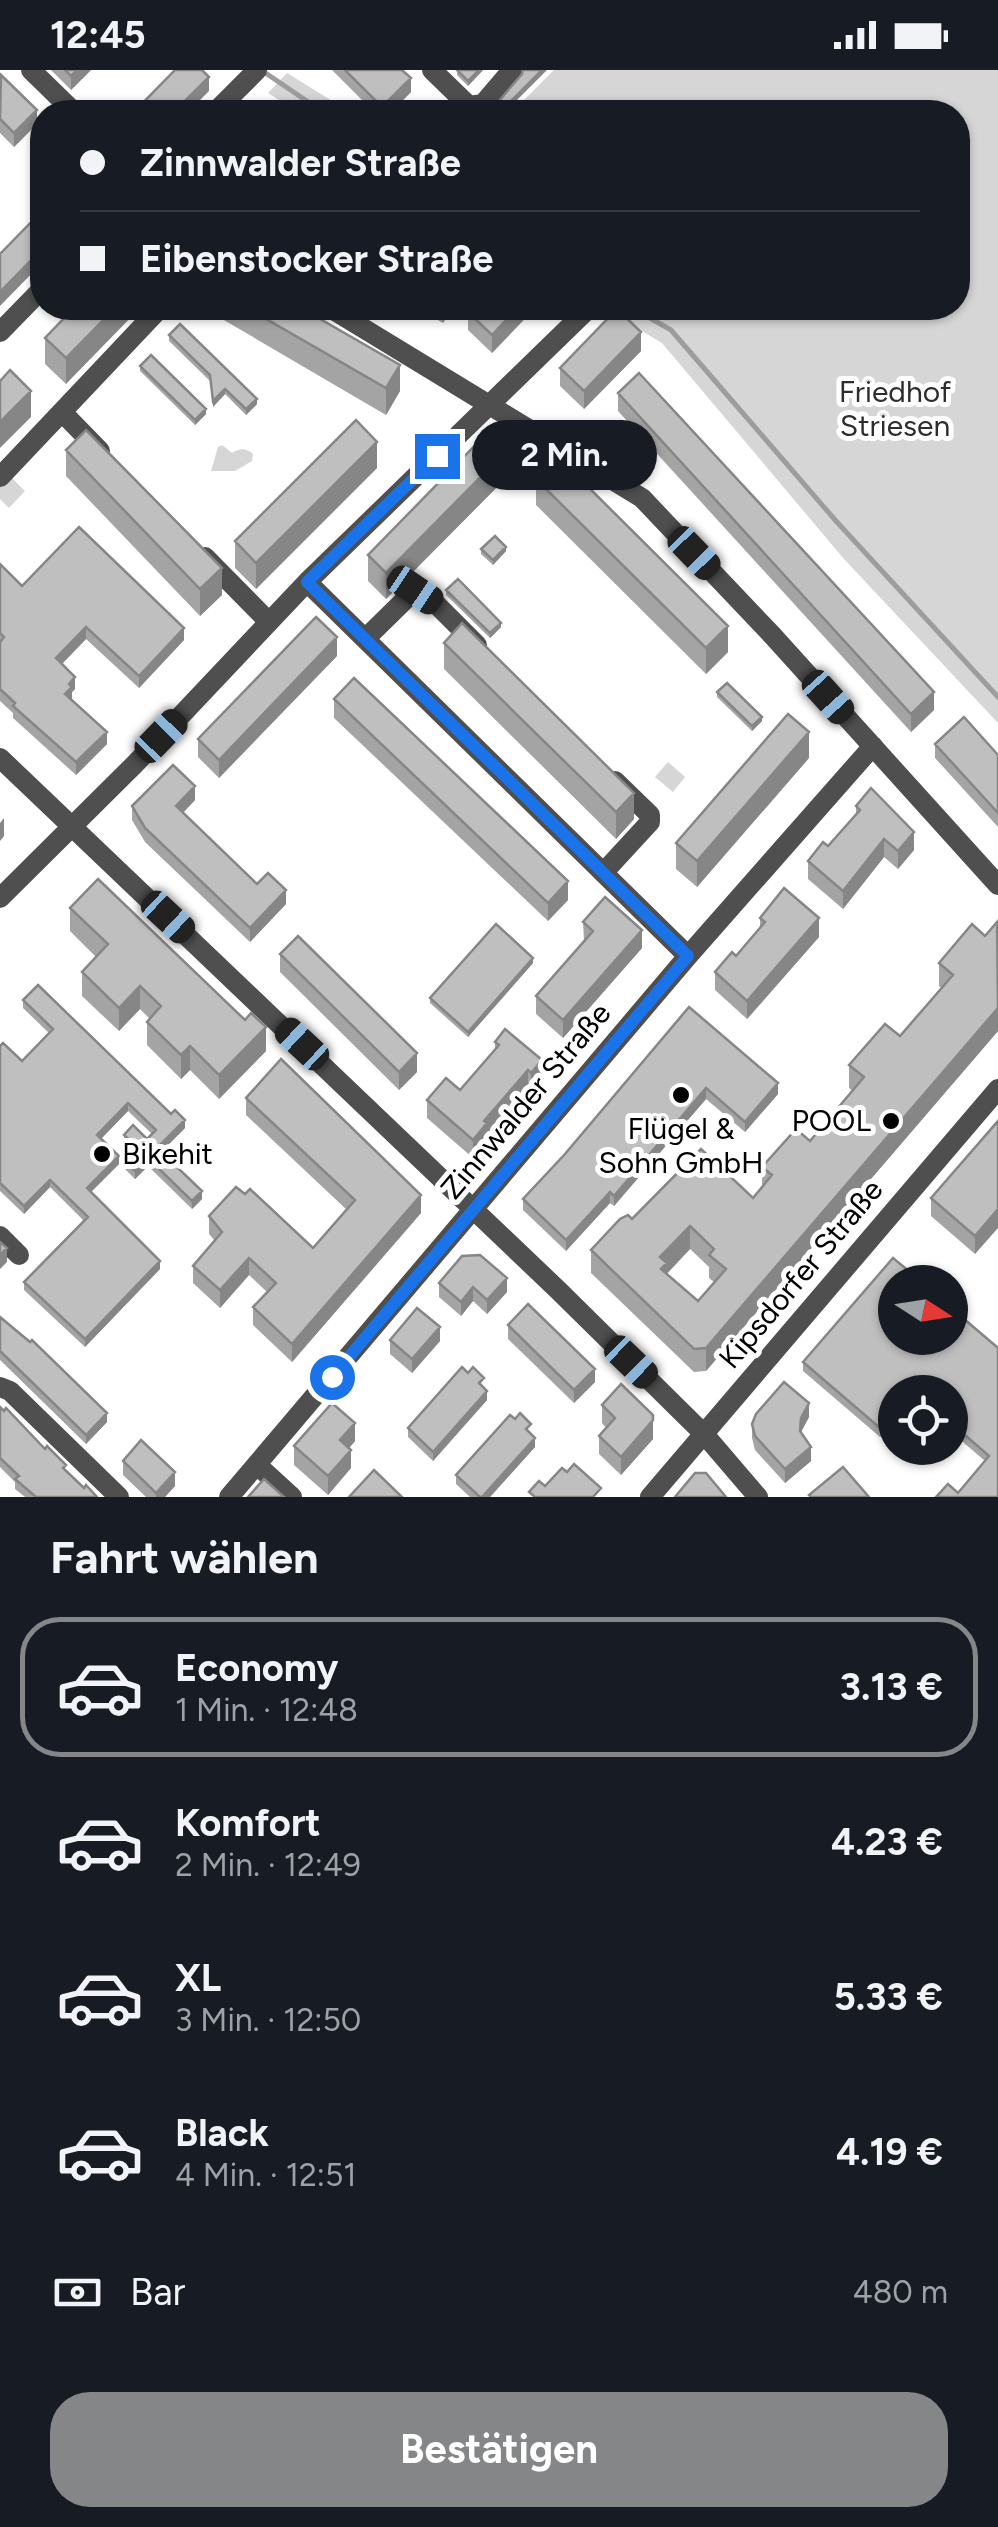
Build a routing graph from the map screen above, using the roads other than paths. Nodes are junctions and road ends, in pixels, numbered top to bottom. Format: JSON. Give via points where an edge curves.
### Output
{"nodes":[{"id":1,"x":31,"y":70,"type":"edge"},
{"id":2,"x":432,"y":70,"type":"edge"},
{"id":3,"x":512,"y":70,"type":"edge"},
{"id":4,"x":254,"y":73,"type":"edge"},
{"id":5,"x":62,"y":100,"type":"edge"},
{"id":6,"x":227,"y":100,"type":"edge"},
{"id":7,"x":463,"y":100,"type":"edge"},
{"id":8,"x":486,"y":100,"type":"edge"},
{"id":9,"x":30,"y":301,"type":"edge"},
{"id":10,"x":149,"y":320,"type":"edge"},
{"id":11,"x":350,"y":320,"type":"edge"},
{"id":12,"x":576,"y":320,"type":"edge"},
{"id":13,"x":0,"y":332,"type":"edge"},
{"id":14,"x":490,"y":404,"type":"junction"},
{"id":15,"x":62,"y":414,"type":"junction"},
{"id":16,"x":114,"y":466,"type":"edge"},
{"id":17,"x":0,"y":476,"type":"edge"},
{"id":18,"x":192,"y":544,"type":"edge"},
{"id":19,"x":307,"y":582,"type":"junction"},
{"id":20,"x":269,"y":622,"type":"junction"},
{"id":21,"x":365,"y":639,"type":"junction"},
{"id":22,"x":496,"y":663,"type":"edge"},
{"id":23,"x":872,"y":746,"type":"junction"},
{"id":24,"x":0,"y":758,"type":"edge"},
{"id":25,"x":597,"y":763,"type":"edge"},
{"id":26,"x":73,"y":827,"type":"junction"},
{"id":27,"x":604,"y":873,"type":"junction"},
{"id":28,"x":998,"y":885,"type":"edge"},
{"id":29,"x":0,"y":898,"type":"edge"},
{"id":30,"x":688,"y":956,"type":"junction"},
{"id":31,"x":998,"y":1090,"type":"edge"},
{"id":32,"x":472,"y":1210,"type":"junction"},
{"id":33,"x":0,"y":1236,"type":"edge"},
{"id":34,"x":19,"y":1255,"type":"dead end"},
{"id":35,"x":0,"y":1387,"type":"edge"},
{"id":36,"x":704,"y":1434,"type":"junction"},
{"id":37,"x":257,"y":1465,"type":"junction"},
{"id":38,"x":119,"y":1497,"type":"edge"},
{"id":39,"x":229,"y":1497,"type":"edge"},
{"id":40,"x":292,"y":1497,"type":"edge"},
{"id":41,"x":650,"y":1497,"type":"edge"},
{"id":42,"x":758,"y":1497,"type":"edge"}],
"edges":[{"from":1,"to":5,"type":"street"},
{"from":2,"to":7,"type":"street"},
{"from":3,"to":8,"type":"street"},
{"from":4,"to":6,"type":"street"},
{"from":9,"to":13,"type":"street"},
{"from":10,"to":15,"type":"street"},
{"from":11,"to":14,"type":"street"},
{"from":12,"to":14,"type":"street"},
{"from":14,"to":19,"type":"street"},
{"from":14,"to":23,"type":"street","via":[[642,498]]},
{"from":15,"to":16,"type":"street"},
{"from":15,"to":17,"type":"street"},
{"from":18,"to":20,"type":"street"},
{"from":19,"to":20,"type":"street"},
{"from":19,"to":21,"type":"street"},
{"from":20,"to":26,"type":"street"},
{"from":21,"to":22,"type":"street","via":[[415,590]]},
{"from":21,"to":27,"type":"street"},
{"from":23,"to":28,"type":"street"},
{"from":23,"to":30,"type":"street","name":"Zinnwalder Straße"},
{"from":24,"to":26,"type":"street"},
{"from":25,"to":27,"type":"street","via":[[650,815]]},
{"from":26,"to":29,"type":"street"},
{"from":26,"to":32,"type":"street"},
{"from":27,"to":30,"type":"street"},
{"from":30,"to":32,"type":"street","name":"Zinnwalder Straße"},
{"from":31,"to":36,"type":"street","name":"Kipsdorfer Straße"},
{"from":32,"to":36,"type":"street"},
{"from":32,"to":37,"type":"street","name":"Zinnwalder Straße"},
{"from":33,"to":34,"type":"street"},
{"from":35,"to":38,"type":"street"},
{"from":36,"to":41,"type":"street","name":"Kipsdorfer Straße"},
{"from":36,"to":42,"type":"street"},
{"from":37,"to":39,"type":"street","name":"Zinnwalder Straße"},
{"from":37,"to":40,"type":"street"}]}
